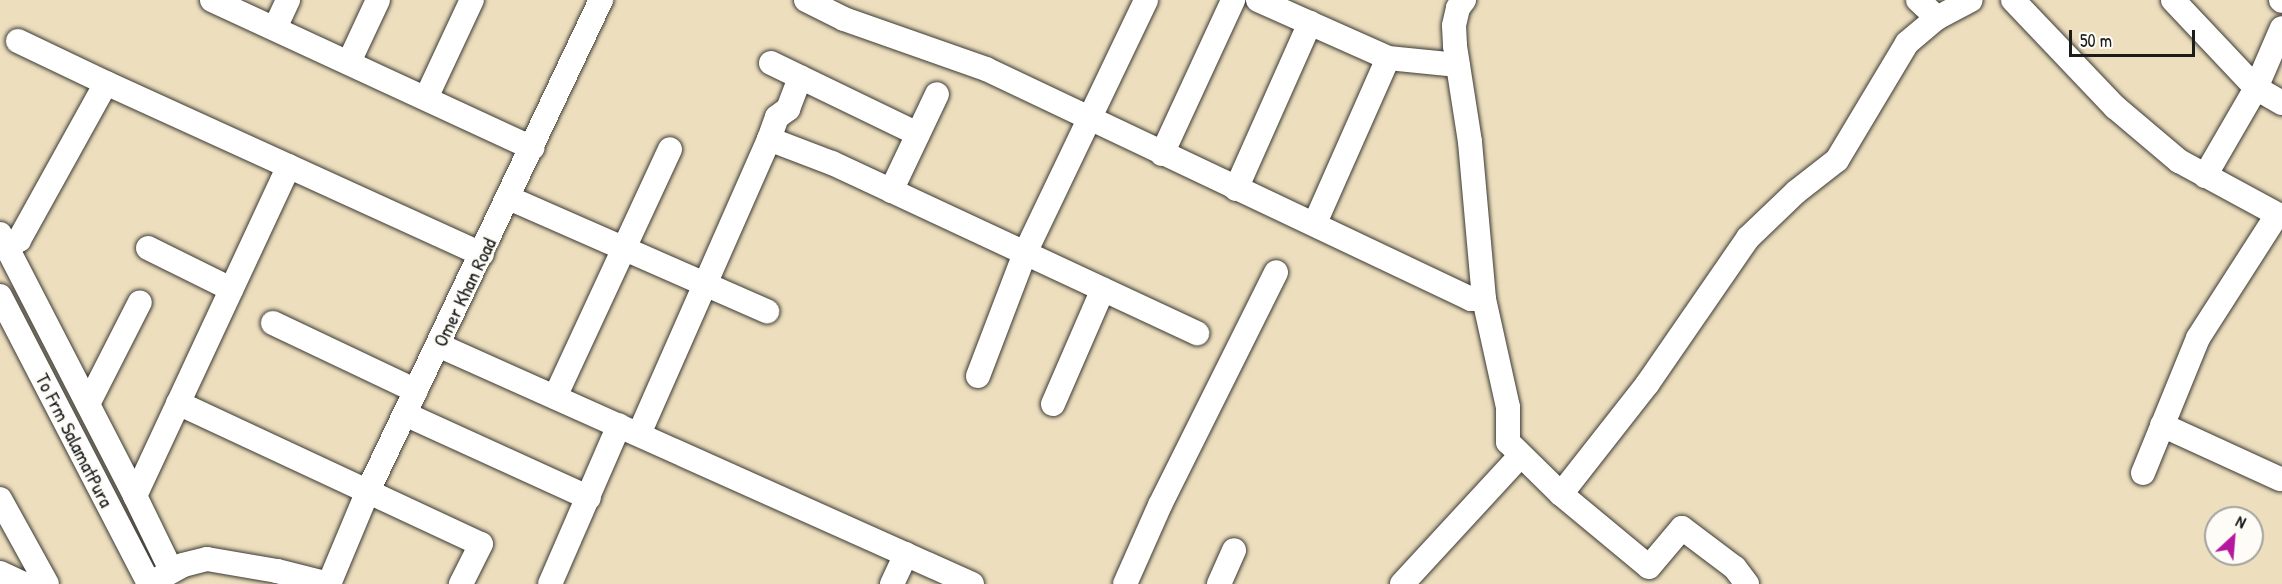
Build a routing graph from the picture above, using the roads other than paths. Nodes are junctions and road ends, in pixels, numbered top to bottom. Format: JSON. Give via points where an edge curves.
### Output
{"nodes":[{"id":1,"x":212,"y":0,"type":"edge"},
{"id":2,"x":288,"y":0,"type":"edge"},
{"id":3,"x":378,"y":0,"type":"edge"},
{"id":4,"x":472,"y":0,"type":"edge"},
{"id":5,"x":601,"y":0,"type":"edge"},
{"id":6,"x":806,"y":0,"type":"edge"},
{"id":7,"x":1146,"y":0,"type":"edge"},
{"id":8,"x":1233,"y":0,"type":"edge"},
{"id":9,"x":1257,"y":0,"type":"edge"},
{"id":10,"x":1464,"y":0,"type":"edge"},
{"id":11,"x":1918,"y":0,"type":"edge"},
{"id":12,"x":1971,"y":0,"type":"edge"},
{"id":13,"x":2013,"y":0,"type":"edge"},
{"id":14,"x":2173,"y":0,"type":"edge"},
{"id":15,"x":1937,"y":18,"type":"junction"},
{"id":16,"x":1310,"y":23,"type":"junction"},
{"id":17,"x":275,"y":28,"type":"junction"},
{"id":18,"x":2282,"y":28,"type":"edge"},
{"id":19,"x":18,"y":41,"type":"dead end"},
{"id":20,"x":1388,"y":58,"type":"junction"},
{"id":21,"x":349,"y":62,"type":"junction"},
{"id":22,"x":771,"y":63,"type":"dead end"},
{"id":23,"x":1458,"y":65,"type":"junction"},
{"id":24,"x":800,"y":77,"type":"junction"},
{"id":25,"x":106,"y":83,"type":"junction"},
{"id":26,"x":2256,"y":88,"type":"junction"},
{"id":27,"x":937,"y":94,"type":"dead end"},
{"id":28,"x":426,"y":98,"type":"junction"},
{"id":29,"x":2282,"y":103,"type":"edge"},
{"id":30,"x":1091,"y":119,"type":"junction"},
{"id":31,"x":918,"y":134,"type":"junction"},
{"id":32,"x":769,"y":139,"type":"junction"},
{"id":33,"x":532,"y":148,"type":"junction"},
{"id":34,"x":670,"y":149,"type":"dead end"},
{"id":35,"x":1162,"y":154,"type":"junction"},
{"id":36,"x":290,"y":166,"type":"junction"},
{"id":37,"x":2205,"y":176,"type":"junction"},
{"id":38,"x":1236,"y":189,"type":"junction"},
{"id":39,"x":891,"y":190,"type":"junction"},
{"id":40,"x":509,"y":198,"type":"junction"},
{"id":41,"x":2279,"y":216,"type":"edge"},
{"id":42,"x":1315,"y":223,"type":"junction"},
{"id":43,"x":148,"y":248,"type":"dead end"},
{"id":44,"x":624,"y":248,"type":"junction"},
{"id":45,"x":1025,"y":253,"type":"junction"},
{"id":46,"x":482,"y":254,"type":"junction"},
{"id":47,"x":6,"y":259,"type":"edge"},
{"id":48,"x":1276,"y":272,"type":"dead end"},
{"id":49,"x":705,"y":284,"type":"junction"},
{"id":50,"x":231,"y":289,"type":"junction"},
{"id":51,"x":1103,"y":289,"type":"junction"},
{"id":52,"x":0,"y":296,"type":"edge"},
{"id":53,"x":1484,"y":299,"type":"junction"},
{"id":54,"x":140,"y":302,"type":"dead end"},
{"id":55,"x":767,"y":311,"type":"dead end"},
{"id":56,"x":273,"y":323,"type":"dead end"},
{"id":57,"x":1197,"y":333,"type":"dead end"},
{"id":58,"x":438,"y":345,"type":"junction"},
{"id":59,"x":978,"y":376,"type":"dead end"},
{"id":60,"x":416,"y":391,"type":"junction"},
{"id":61,"x":555,"y":397,"type":"junction"},
{"id":62,"x":178,"y":403,"type":"junction"},
{"id":63,"x":1053,"y":404,"type":"dead end"},
{"id":64,"x":88,"y":405,"type":"junction"},
{"id":65,"x":405,"y":414,"type":"junction"},
{"id":66,"x":2162,"y":425,"type":"junction"},
{"id":67,"x":629,"y":430,"type":"junction"},
{"id":68,"x":1520,"y":456,"type":"junction"},
{"id":69,"x":2142,"y":473,"type":"dead end"},
{"id":70,"x":2280,"y":479,"type":"dead end"},
{"id":71,"x":367,"y":493,"type":"junction"},
{"id":72,"x":1561,"y":494,"type":"junction"},
{"id":73,"x":135,"y":496,"type":"junction"},
{"id":74,"x":589,"y":498,"type":"junction"},
{"id":75,"x":1,"y":501,"type":"edge"},
{"id":76,"x":1234,"y":550,"type":"dead end"},
{"id":77,"x":906,"y":554,"type":"junction"},
{"id":78,"x":171,"y":570,"type":"junction"},
{"id":79,"x":0,"y":573,"type":"edge"},
{"id":80,"x":1653,"y":576,"type":"edge"},
{"id":81,"x":24,"y":584,"type":"edge"},
{"id":82,"x":47,"y":584,"type":"edge"},
{"id":83,"x":150,"y":584,"type":"edge"},
{"id":84,"x":329,"y":584,"type":"edge"},
{"id":85,"x":461,"y":584,"type":"edge"},
{"id":86,"x":550,"y":584,"type":"edge"},
{"id":87,"x":892,"y":584,"type":"edge"},
{"id":88,"x":970,"y":584,"type":"edge"},
{"id":89,"x":1125,"y":584,"type":"edge"},
{"id":90,"x":1219,"y":584,"type":"edge"},
{"id":91,"x":1402,"y":584,"type":"edge"},
{"id":92,"x":1747,"y":584,"type":"edge"}],
"edges":[{"from":1,"to":17,"type":"street"},
{"from":2,"to":17,"type":"street"},
{"from":3,"to":21,"type":"street"},
{"from":4,"to":28,"type":"street"},
{"from":5,"to":33,"type":"street","name":"Omer Khan Road"},
{"from":6,"to":30,"type":"street","via":[[844,19],[986,69]]},
{"from":7,"to":30,"type":"street"},
{"from":8,"to":35,"type":"street"},
{"from":9,"to":16,"type":"street"},
{"from":10,"to":23,"type":"street","via":[[1454,26]]},
{"from":11,"to":15,"type":"street"},
{"from":12,"to":15,"type":"street"},
{"from":13,"to":37,"type":"street","via":[[2115,107],[2179,161]]},
{"from":14,"to":26,"type":"street"},
{"from":15,"to":72,"type":"street","via":[[1907,43],[1837,160],[1748,238],[1648,382]]},
{"from":16,"to":20,"type":"street"},
{"from":16,"to":38,"type":"street"},
{"from":17,"to":21,"type":"street"},
{"from":18,"to":26,"type":"street"},
{"from":19,"to":25,"type":"street"},
{"from":20,"to":23,"type":"street"},
{"from":20,"to":42,"type":"street"},
{"from":21,"to":28,"type":"street"},
{"from":22,"to":24,"type":"street"},
{"from":23,"to":53,"type":"street","via":[[1470,142]]},
{"from":24,"to":31,"type":"street"},
{"from":24,"to":32,"type":"street","via":[[788,109],[777,117]]},
{"from":25,"to":36,"type":"street"},
{"from":25,"to":47,"type":"street"},
{"from":26,"to":29,"type":"street"},
{"from":26,"to":37,"type":"street"},
{"from":27,"to":31,"type":"street"},
{"from":28,"to":33,"type":"street"},
{"from":30,"to":35,"type":"street"},
{"from":30,"to":45,"type":"street"},
{"from":31,"to":39,"type":"street"},
{"from":32,"to":39,"type":"street"},
{"from":32,"to":49,"type":"street"},
{"from":33,"to":40,"type":"street","name":"Omer Khan Road"},
{"from":34,"to":44,"type":"street"},
{"from":35,"to":38,"type":"street"},
{"from":36,"to":46,"type":"street"},
{"from":36,"to":50,"type":"street"},
{"from":37,"to":41,"type":"street"},
{"from":38,"to":42,"type":"street"},
{"from":39,"to":45,"type":"street"},
{"from":40,"to":44,"type":"street"},
{"from":40,"to":46,"type":"street","name":"Omer Khan Road"},
{"from":41,"to":66,"type":"street","via":[[2198,338]]},
{"from":42,"to":53,"type":"street","via":[[1471,299]]},
{"from":43,"to":50,"type":"street"},
{"from":44,"to":49,"type":"street"},
{"from":44,"to":61,"type":"street"},
{"from":45,"to":51,"type":"street"},
{"from":45,"to":59,"type":"street"},
{"from":46,"to":58,"type":"street","name":"Omer Khan Road"},
{"from":47,"to":64,"type":"street"},
{"from":48,"to":89,"type":"street"},
{"from":49,"to":55,"type":"street"},
{"from":49,"to":67,"type":"street"},
{"from":50,"to":62,"type":"street"},
{"from":51,"to":57,"type":"street"},
{"from":51,"to":63,"type":"street"},
{"from":52,"to":83,"type":"street","name":"To Frm SalamatPura"},
{"from":53,"to":68,"type":"street","via":[[1508,407],[1508,442]]},
{"from":54,"to":64,"type":"street"},
{"from":56,"to":60,"type":"street"},
{"from":58,"to":60,"type":"street","name":"Omer Khan Road"},
{"from":58,"to":61,"type":"street"},
{"from":60,"to":65,"type":"street","name":"Omer Khan Road"},
{"from":61,"to":67,"type":"street"},
{"from":62,"to":71,"type":"street"},
{"from":62,"to":73,"type":"street"},
{"from":64,"to":73,"type":"street"},
{"from":65,"to":71,"type":"street","name":"Omer Khan Road"},
{"from":65,"to":74,"type":"street"},
{"from":66,"to":69,"type":"street"},
{"from":66,"to":70,"type":"street"},
{"from":67,"to":74,"type":"street"},
{"from":67,"to":77,"type":"street"},
{"from":68,"to":72,"type":"street"},
{"from":68,"to":91,"type":"street"},
{"from":71,"to":84,"type":"street","name":"Omer Khan Road"},
{"from":71,"to":85,"type":"street","via":[[481,544]]},
{"from":72,"to":80,"type":"street"},
{"from":73,"to":78,"type":"street"},
{"from":74,"to":86,"type":"street"},
{"from":75,"to":82,"type":"street"},
{"from":76,"to":90,"type":"street"},
{"from":77,"to":87,"type":"street"},
{"from":77,"to":88,"type":"street"},
{"from":78,"to":83,"type":"street"},
{"from":78,"to":84,"type":"street","via":[[207,559]]},
{"from":79,"to":81,"type":"street"},
{"from":80,"to":92,"type":"street","via":[[1682,528],[1735,568]]}]}
